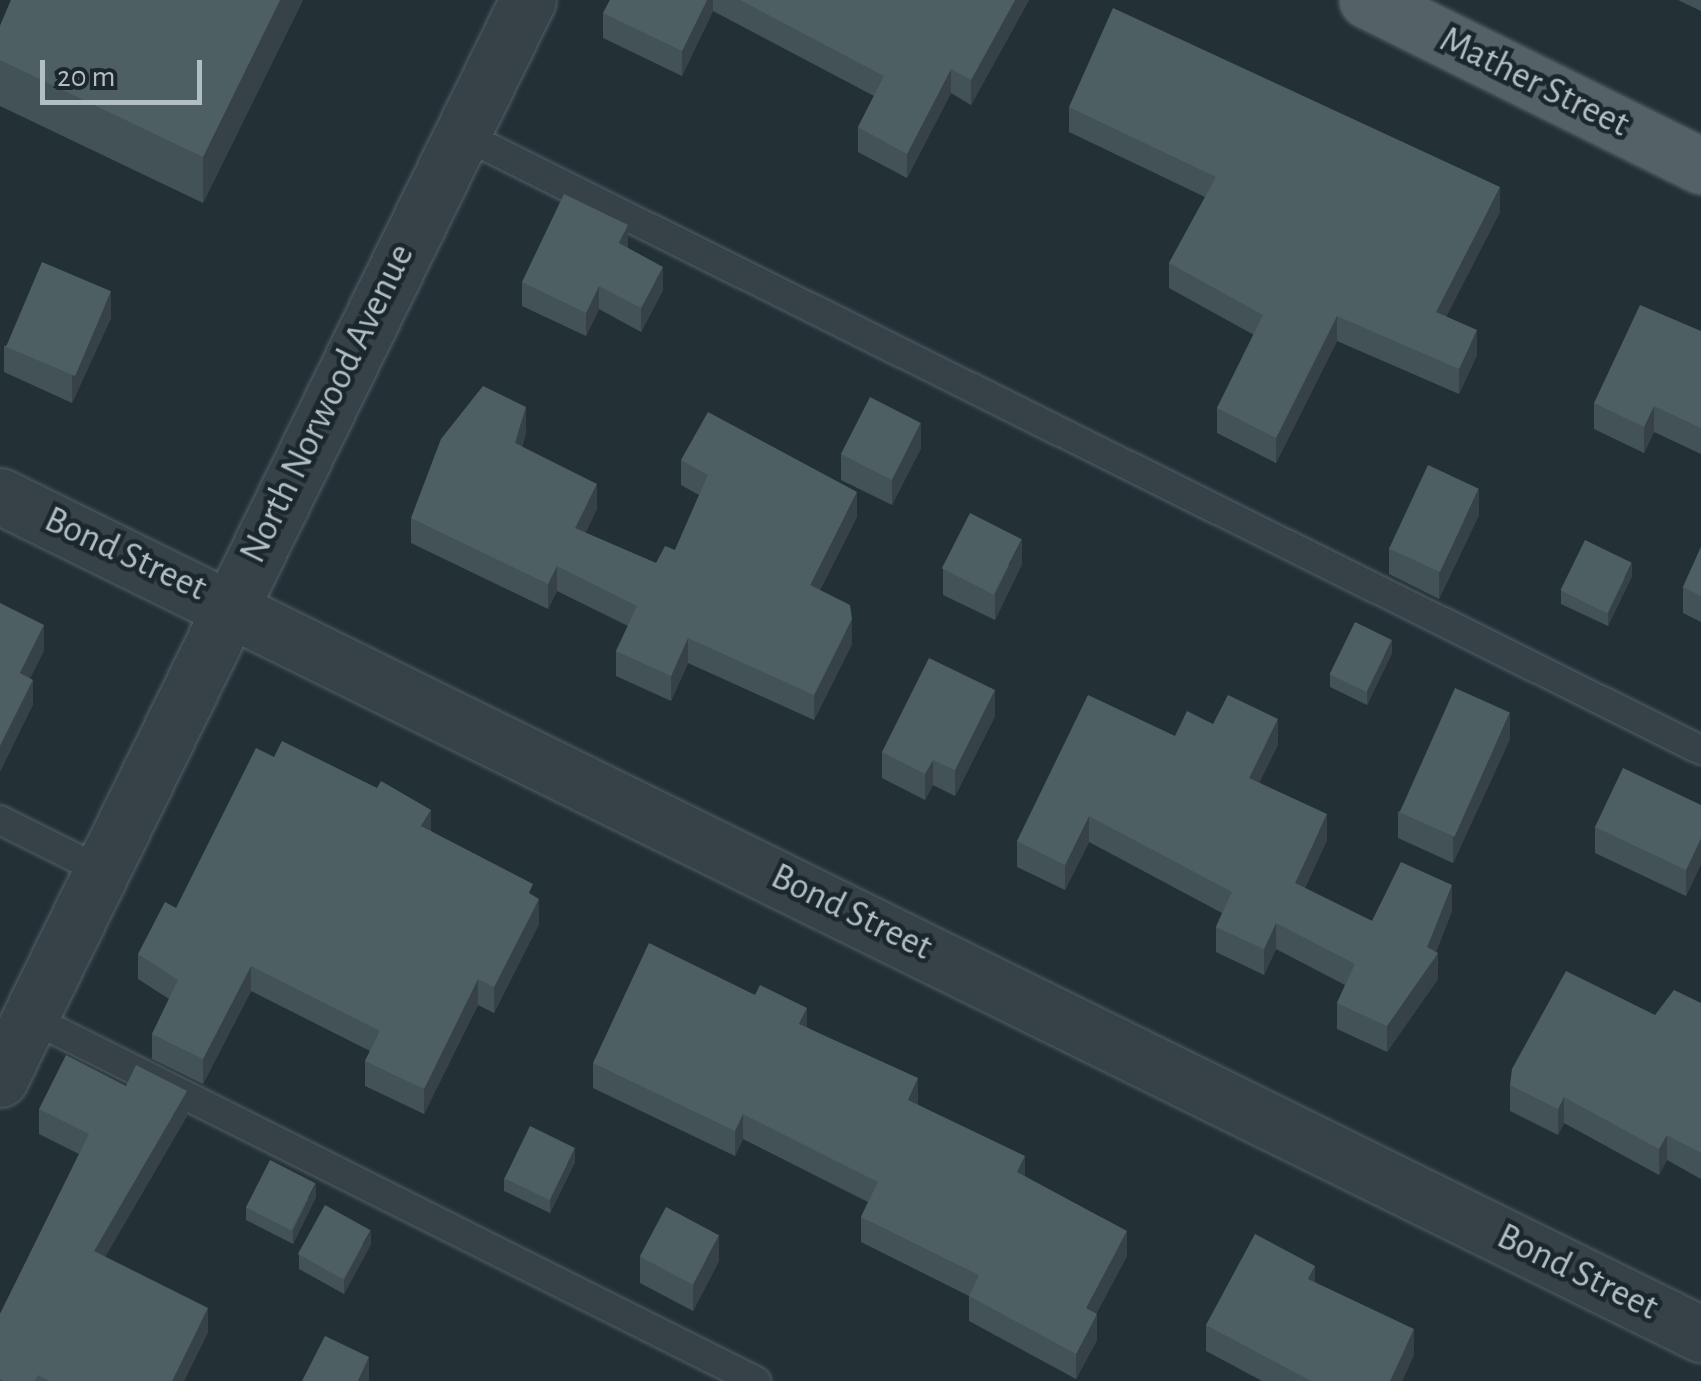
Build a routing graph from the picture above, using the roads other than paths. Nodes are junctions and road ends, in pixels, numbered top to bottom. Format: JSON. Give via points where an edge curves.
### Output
{"nodes":[{"id":1,"x":528,"y":0,"type":"edge"},
{"id":2,"x":1367,"y":0,"type":"edge"},
{"id":3,"x":461,"y":134,"type":"junction"},
{"id":4,"x":1701,"y":166,"type":"edge"},
{"id":5,"x":0,"y":496,"type":"edge"},
{"id":6,"x":230,"y":605,"type":"junction"},
{"id":7,"x":1701,"y":750,"type":"edge"},
{"id":8,"x":0,"y":820,"type":"edge"},
{"id":9,"x":102,"y":871,"type":"junction"},
{"id":10,"x":32,"y":1018,"type":"junction"},
{"id":11,"x":0,"y":1079,"type":"edge"},
{"id":12,"x":1701,"y":1334,"type":"edge"},
{"id":13,"x":756,"y":1381,"type":"edge"}],
"edges":[{"from":1,"to":3,"type":"street","name":"North Norwood Avenue"},
{"from":2,"to":4,"type":"main road","name":"Mather Street"},
{"from":3,"to":6,"type":"street","name":"North Norwood Avenue"},
{"from":3,"to":7,"type":"lane"},
{"from":5,"to":6,"type":"street","name":"Bond Street"},
{"from":6,"to":9,"type":"street","name":"North Norwood Avenue"},
{"from":6,"to":12,"type":"street","name":"Bond Street"},
{"from":8,"to":9,"type":"lane"},
{"from":9,"to":10,"type":"street","name":"North Norwood Avenue"},
{"from":10,"to":11,"type":"street","name":"North Norwood Avenue"},
{"from":10,"to":13,"type":"lane"}]}
